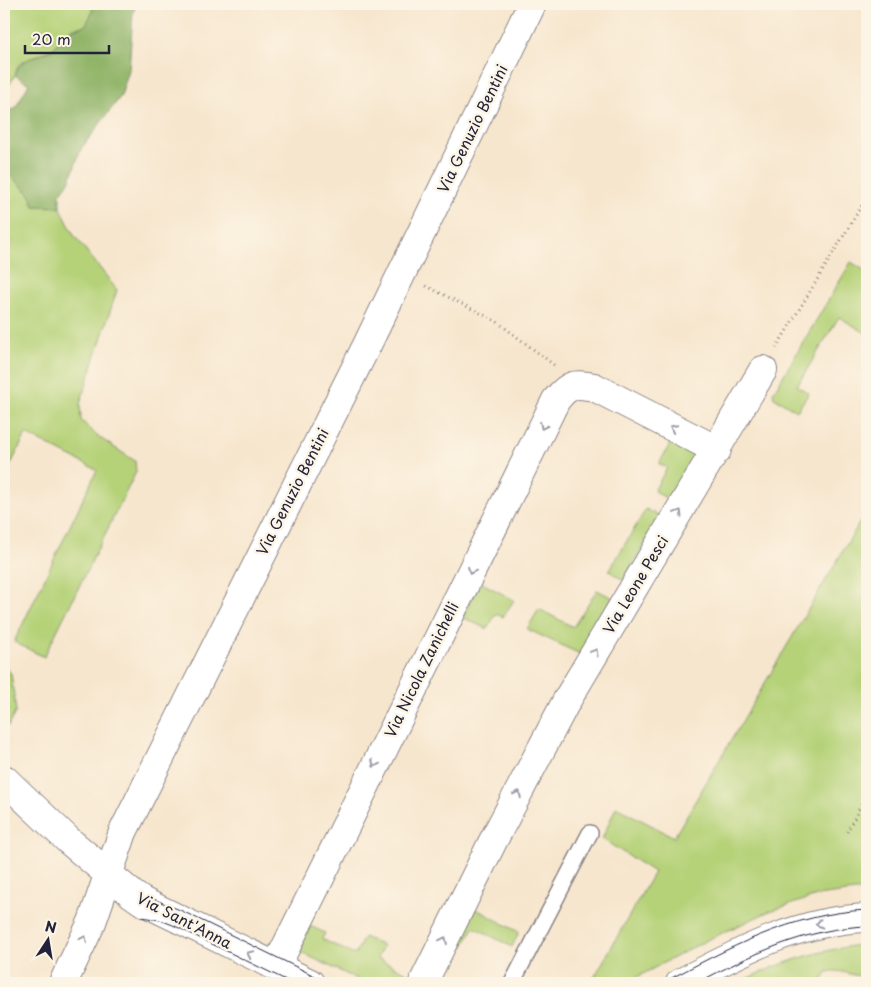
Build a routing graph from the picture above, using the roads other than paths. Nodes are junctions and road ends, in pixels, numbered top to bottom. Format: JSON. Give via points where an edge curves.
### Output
{"nodes":[{"id":1,"x":532,"y":4,"type":"edge"},
{"id":2,"x":763,"y":370,"type":"road end"},
{"id":3,"x":717,"y":450,"type":"junction"},
{"id":4,"x":4,"y":779,"type":"edge"},
{"id":5,"x":590,"y":833,"type":"dead end"},
{"id":6,"x":108,"y":875,"type":"junction"},
{"id":7,"x":867,"y":918,"type":"edge"},
{"id":8,"x":276,"y":967,"type":"junction"},
{"id":9,"x":63,"y":983,"type":"edge"},
{"id":10,"x":310,"y":983,"type":"edge"},
{"id":11,"x":423,"y":983,"type":"edge"},
{"id":12,"x":512,"y":983,"type":"edge"},
{"id":13,"x":680,"y":983,"type":"edge"}],
"edges":[{"from":1,"to":6,"type":"street","name":"Via Genuzio Bentini","via":[[376,327],[123,832]]},
{"from":2,"to":3,"type":"street","name":"Via Leone Pesci"},
{"from":3,"to":8,"type":"street","name":"Via Nicola Zanichelli","one_way":true,"via":[[594,387],[578,384],[565,389],[556,400]]},
{"from":11,"to":3,"type":"street","name":"Via Leone Pesci","one_way":true,"via":[[567,700]]},
{"from":4,"to":6,"type":"street","name":"Via Sant'Anna"},
{"from":5,"to":12,"type":"lane"},
{"from":8,"to":6,"type":"street","name":"Via Sant'Anna","one_way":true,"via":[[142,901]]},
{"from":9,"to":6,"type":"street","name":"Via Genuzio Bentini","one_way":true,"via":[[90,927]]},
{"from":7,"to":13,"type":"street","one_way":true,"via":[[834,921],[787,933],[748,948]]},
{"from":8,"to":10,"type":"street","name":"Via Sant'Anna"}]}
